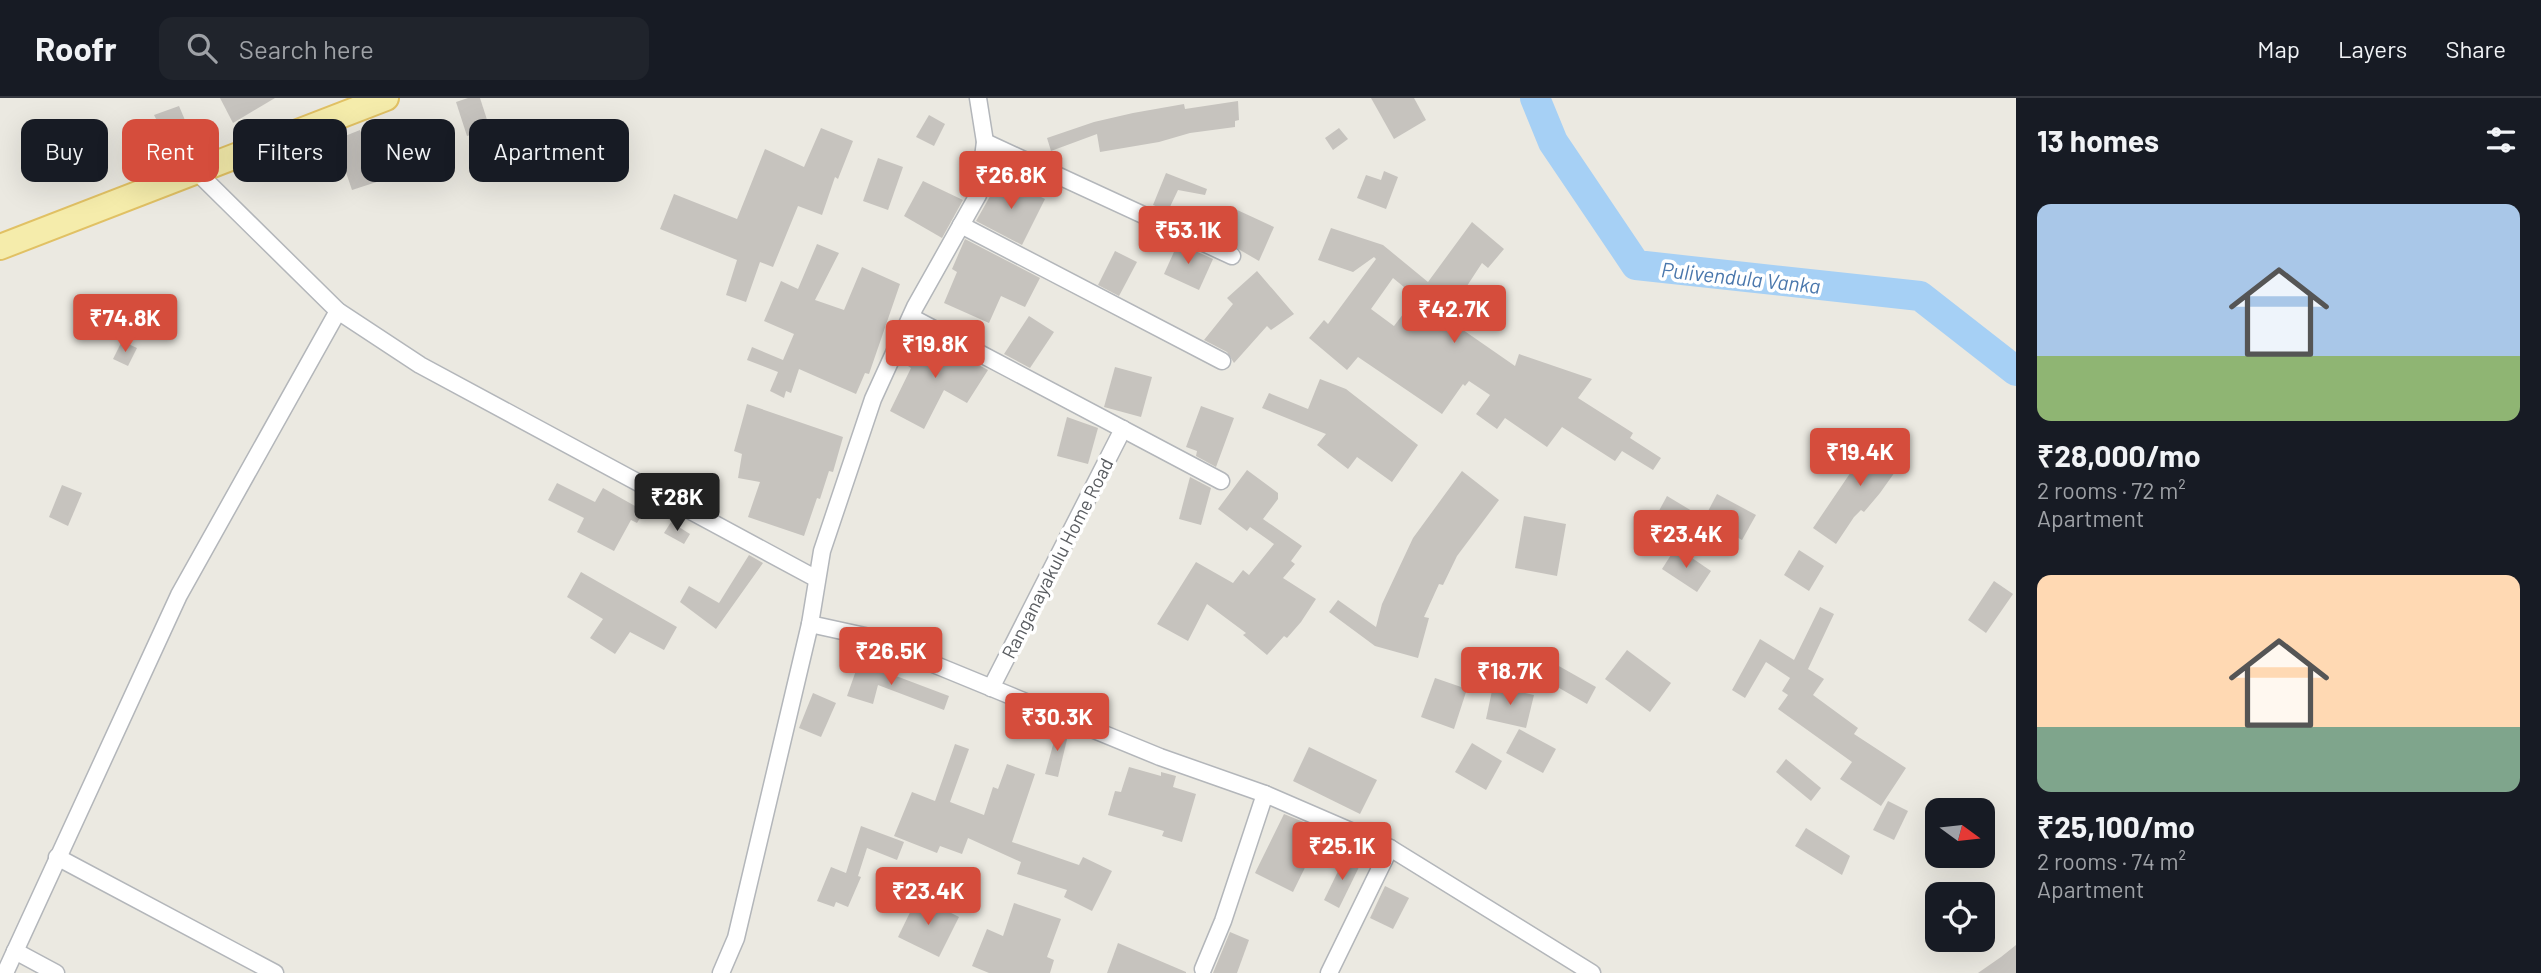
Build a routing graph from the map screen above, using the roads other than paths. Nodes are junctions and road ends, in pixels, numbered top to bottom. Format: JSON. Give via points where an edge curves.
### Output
{"nodes":[{"id":1,"x":386,"y":98,"type":"edge"},
{"id":2,"x":978,"y":98,"type":"edge"},
{"id":3,"x":985,"y":142,"type":"junction"},
{"id":4,"x":219,"y":163,"type":"edge"},
{"id":5,"x":168,"y":182,"type":"edge"},
{"id":6,"x":208,"y":182,"type":"edge"},
{"id":7,"x":961,"y":225,"type":"junction"},
{"id":8,"x":0,"y":247,"type":"edge"},
{"id":9,"x":1232,"y":256,"type":"dead end"},
{"id":10,"x":338,"y":311,"type":"junction"},
{"id":11,"x":911,"y":317,"type":"junction"},
{"id":12,"x":1222,"y":361,"type":"dead end"},
{"id":13,"x":1123,"y":429,"type":"junction"},
{"id":14,"x":1221,"y":481,"type":"dead end"},
{"id":15,"x":815,"y":578,"type":"junction"},
{"id":16,"x":810,"y":624,"type":"junction"},
{"id":17,"x":991,"y":688,"type":"junction"},
{"id":18,"x":1265,"y":794,"type":"junction"},
{"id":19,"x":1390,"y":848,"type":"junction"},
{"id":20,"x":57,"y":857,"type":"junction"},
{"id":21,"x":15,"y":951,"type":"junction"},
{"id":22,"x":1203,"y":969,"type":"dead end"},
{"id":23,"x":5,"y":973,"type":"edge"},
{"id":24,"x":56,"y":973,"type":"edge"},
{"id":25,"x":275,"y":973,"type":"edge"},
{"id":26,"x":721,"y":973,"type":"edge"},
{"id":27,"x":1329,"y":973,"type":"edge"},
{"id":28,"x":1592,"y":973,"type":"edge"}],
"edges":[{"from":1,"to":4,"type":"main road"},
{"from":2,"to":3,"type":"street"},
{"from":3,"to":7,"type":"street","via":[[978,195]]},
{"from":3,"to":9,"type":"street"},
{"from":5,"to":8,"type":"main road"},
{"from":6,"to":10,"type":"street"},
{"from":7,"to":11,"type":"street"},
{"from":7,"to":12,"type":"street"},
{"from":10,"to":15,"type":"street","via":[[420,365]]},
{"from":10,"to":20,"type":"street","via":[[178,595]]},
{"from":11,"to":13,"type":"street"},
{"from":11,"to":15,"type":"street","via":[[873,399]]},
{"from":13,"to":14,"type":"street"},
{"from":13,"to":17,"type":"street","name":"Ranganayakulu Home Road"},
{"from":15,"to":16,"type":"street"},
{"from":16,"to":17,"type":"street","via":[[865,636]]},
{"from":16,"to":26,"type":"street","via":[[736,938]]},
{"from":17,"to":18,"type":"street"},
{"from":18,"to":19,"type":"street"},
{"from":18,"to":22,"type":"street"},
{"from":19,"to":27,"type":"street"},
{"from":19,"to":28,"type":"street"},
{"from":20,"to":21,"type":"street"},
{"from":20,"to":25,"type":"street"},
{"from":21,"to":23,"type":"street"},
{"from":21,"to":24,"type":"street"}]}
